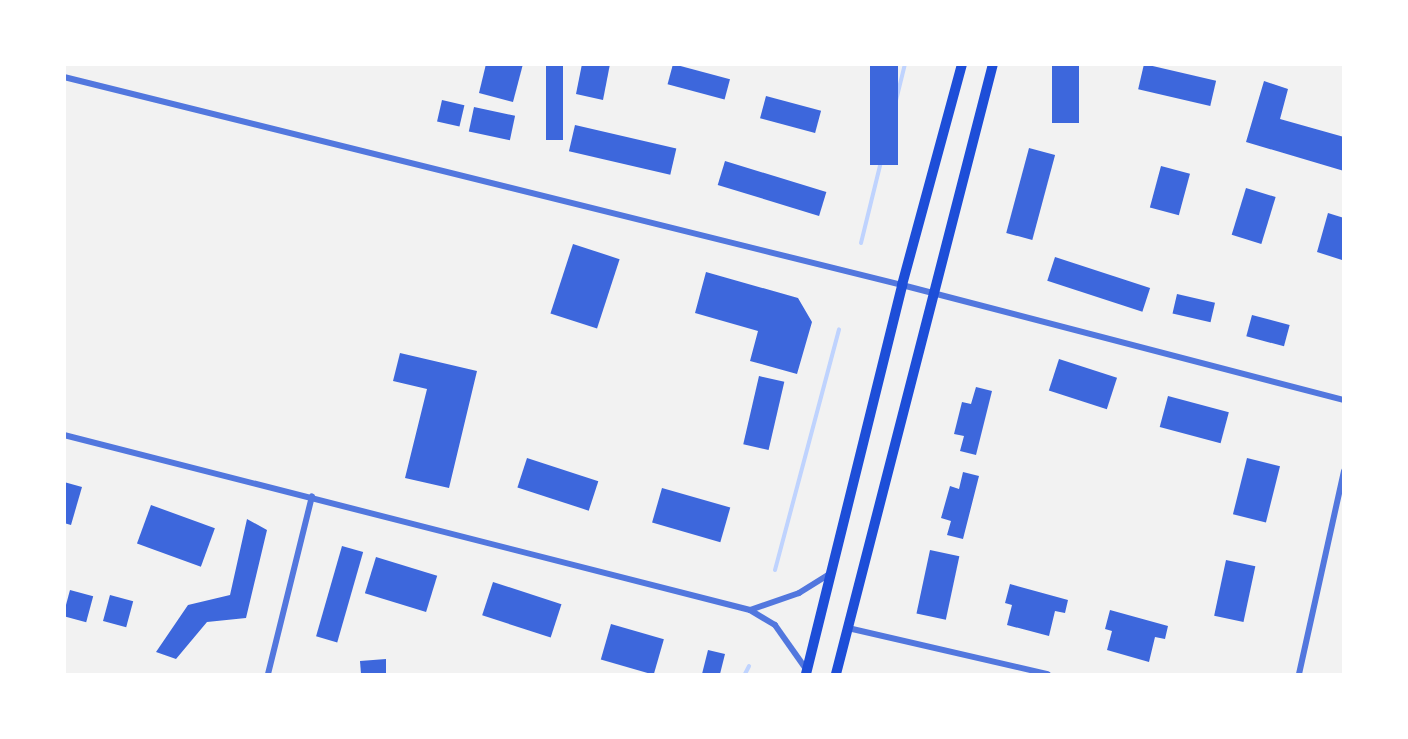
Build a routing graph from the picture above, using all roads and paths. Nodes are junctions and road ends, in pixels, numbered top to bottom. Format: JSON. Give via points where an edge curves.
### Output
{"nodes":[{"id":1,"x":962,"y":64,"type":"edge"},
{"id":2,"x":993,"y":64,"type":"edge"},
{"id":3,"x":64,"y":77,"type":"edge"},
{"id":4,"x":902,"y":285,"type":"junction"},
{"id":5,"x":933,"y":296,"type":"junction"},
{"id":6,"x":1344,"y":400,"type":"edge"},
{"id":7,"x":64,"y":435,"type":"edge"},
{"id":8,"x":1344,"y":471,"type":"edge"},
{"id":9,"x":312,"y":496,"type":"junction"},
{"id":10,"x":831,"y":573,"type":"junction"},
{"id":11,"x":750,"y":610,"type":"junction"},
{"id":12,"x":848,"y":628,"type":"junction"},
{"id":13,"x":807,"y":673,"type":"edge"},
{"id":14,"x":268,"y":675,"type":"edge"},
{"id":15,"x":836,"y":675,"type":"edge"},
{"id":16,"x":1048,"y":675,"type":"edge"},
{"id":17,"x":1299,"y":675,"type":"edge"}],
"edges":[{"from":1,"to":4,"type":"main road"},
{"from":2,"to":5,"type":"main road"},
{"from":3,"to":4,"type":"street"},
{"from":4,"to":5,"type":"street"},
{"from":4,"to":10,"type":"main road"},
{"from":5,"to":6,"type":"street"},
{"from":5,"to":12,"type":"main road"},
{"from":7,"to":9,"type":"street"},
{"from":8,"to":17,"type":"street"},
{"from":9,"to":11,"type":"street"},
{"from":9,"to":14,"type":"street"},
{"from":10,"to":11,"type":"street","via":[[799,592]]},
{"from":10,"to":13,"type":"main road"},
{"from":11,"to":13,"type":"street","via":[[775,625]]},
{"from":12,"to":15,"type":"main road"},
{"from":12,"to":16,"type":"street"}]}
